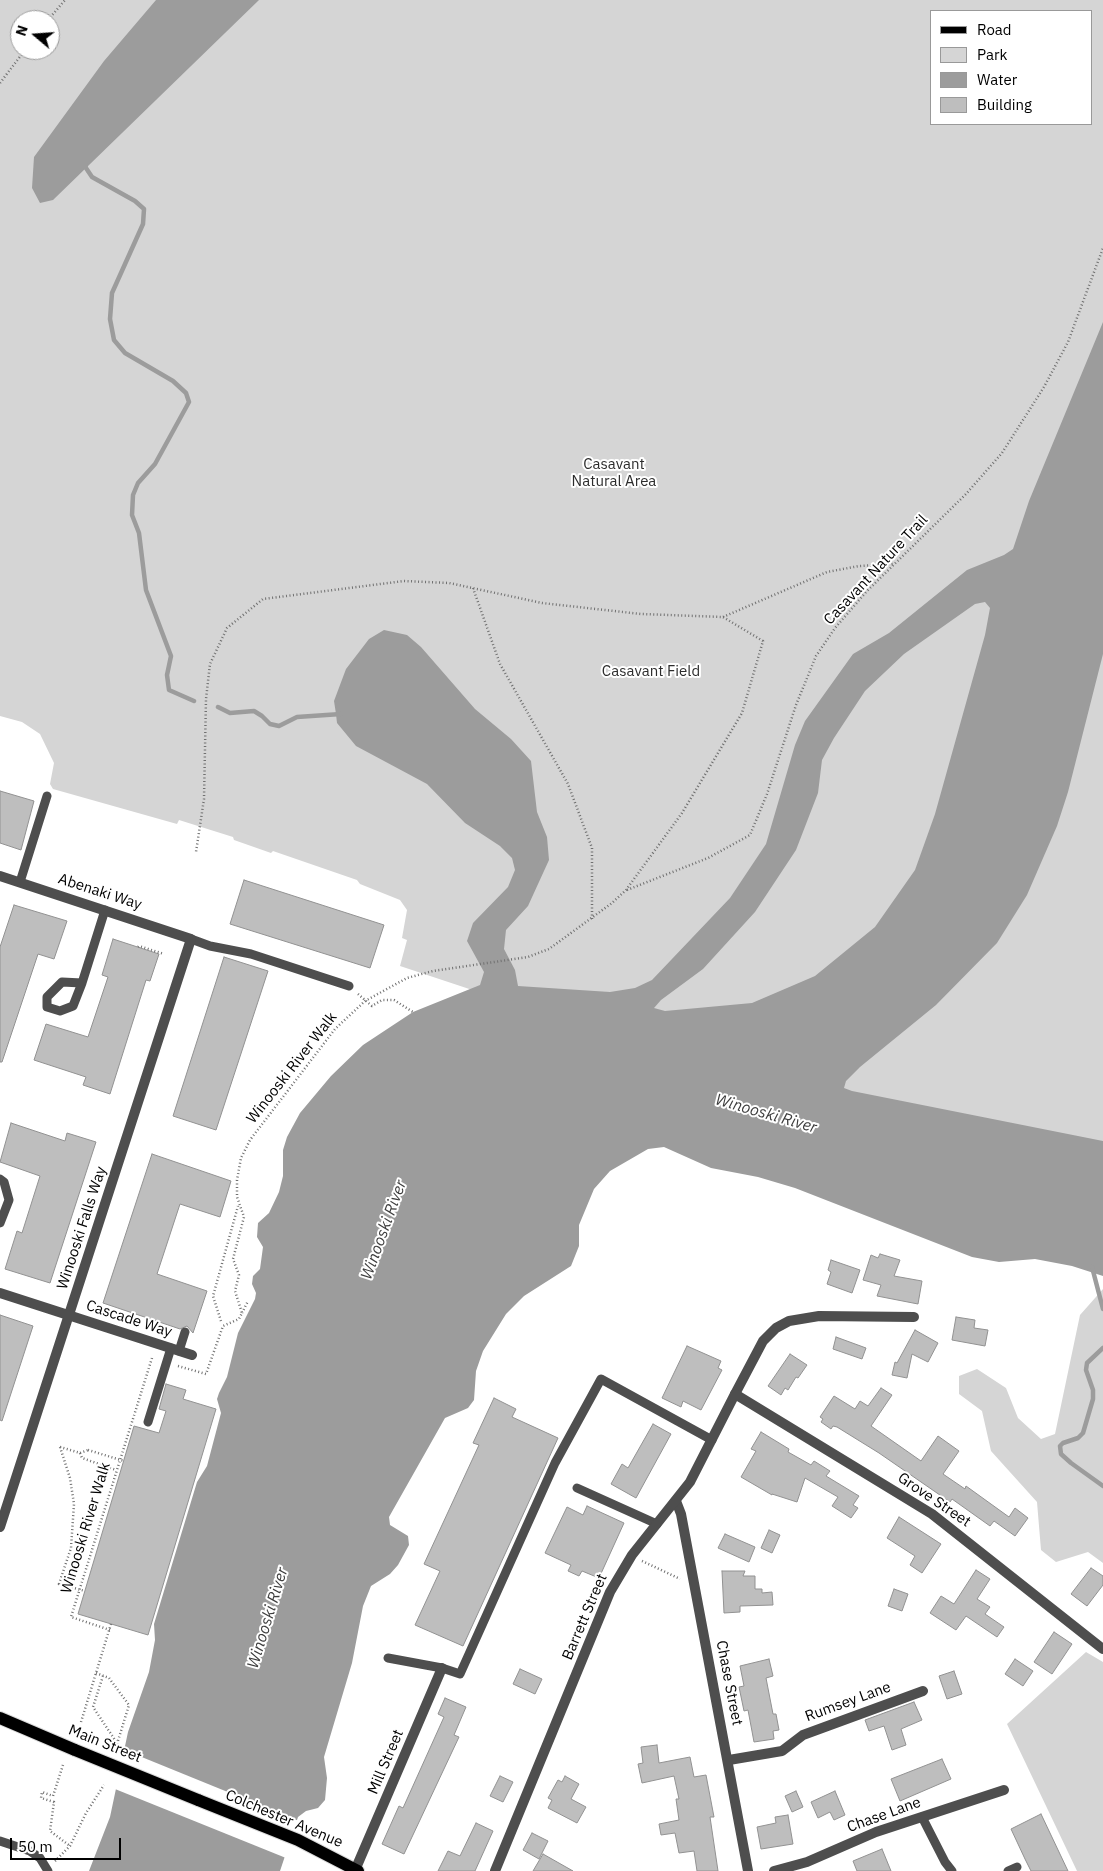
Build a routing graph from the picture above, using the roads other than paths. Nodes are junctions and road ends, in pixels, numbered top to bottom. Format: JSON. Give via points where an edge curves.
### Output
{"nodes":[{"id":1,"x":47,"y":796,"type":"dead end"},
{"id":2,"x":0,"y":876,"type":"edge"},
{"id":3,"x":20,"y":882,"type":"junction"},
{"id":4,"x":105,"y":910,"type":"junction"},
{"id":5,"x":191,"y":939,"type":"junction"},
{"id":6,"x":82,"y":983,"type":"dead end"},
{"id":7,"x":349,"y":986,"type":"dead end"},
{"id":8,"x":0,"y":1179,"type":"edge"},
{"id":9,"x":2,"y":1211,"type":"edge"},
{"id":10,"x":0,"y":1223,"type":"edge"},
{"id":11,"x":0,"y":1293,"type":"edge"},
{"id":12,"x":69,"y":1315,"type":"junction"},
{"id":13,"x":914,"y":1317,"type":"dead end"},
{"id":14,"x":185,"y":1332,"type":"dead end"},
{"id":15,"x":175,"y":1350,"type":"junction"},
{"id":16,"x":192,"y":1355,"type":"dead end"},
{"id":17,"x":735,"y":1394,"type":"junction"},
{"id":18,"x":148,"y":1422,"type":"dead end"},
{"id":19,"x":712,"y":1440,"type":"junction"},
{"id":20,"x":577,"y":1488,"type":"dead end"},
{"id":21,"x":676,"y":1501,"type":"junction"},
{"id":22,"x":657,"y":1524,"type":"junction"},
{"id":23,"x":0,"y":1527,"type":"edge"},
{"id":24,"x":1103,"y":1649,"type":"edge"},
{"id":25,"x":388,"y":1658,"type":"dead end"},
{"id":26,"x":442,"y":1668,"type":"junction"},
{"id":27,"x":923,"y":1691,"type":"dead end"},
{"id":28,"x":0,"y":1718,"type":"edge"},
{"id":29,"x":729,"y":1760,"type":"junction"},
{"id":30,"x":1004,"y":1790,"type":"dead end"},
{"id":31,"x":198,"y":1800,"type":"joint"},
{"id":32,"x":922,"y":1817,"type":"junction"},
{"id":33,"x":0,"y":1841,"type":"edge"},
{"id":34,"x":47,"y":1870,"type":"edge"},
{"id":35,"x":357,"y":1870,"type":"edge"},
{"id":36,"x":495,"y":1871,"type":"edge"},
{"id":37,"x":748,"y":1871,"type":"edge"},
{"id":38,"x":774,"y":1871,"type":"edge"},
{"id":39,"x":952,"y":1871,"type":"edge"}],
"edges":[{"from":1,"to":3,"type":"lane"},
{"from":2,"to":3,"type":"street","name":"Abenaki Way"},
{"from":3,"to":4,"type":"street","name":"Abenaki Way"},
{"from":4,"to":5,"type":"street","name":"Abenaki Way"},
{"from":4,"to":6,"type":"lane"},
{"from":5,"to":7,"type":"lane","via":[[251,954]]},
{"from":5,"to":12,"type":"street","name":"Winooski Falls Way"},
{"from":8,"to":9,"type":"lane","via":[[9,1200]]},
{"from":9,"to":10,"type":"lane"},
{"from":11,"to":12,"type":"street","name":"Cascade Way"},
{"from":12,"to":15,"type":"street","name":"Cascade Way"},
{"from":12,"to":23,"type":"street","name":"Winooski Falls Way"},
{"from":13,"to":17,"type":"street","via":[[819,1316],[789,1321],[763,1341]]},
{"from":14,"to":15,"type":"lane"},
{"from":15,"to":16,"type":"street","name":"Cascade Way"},
{"from":15,"to":18,"type":"lane"},
{"from":17,"to":19,"type":"street","name":"Barrett Street"},
{"from":17,"to":24,"type":"street","name":"Grove Street","via":[[932,1514]]},
{"from":19,"to":21,"type":"street","name":"Barrett Street"},
{"from":19,"to":26,"type":"lane","via":[[601,1379],[555,1463],[460,1674]]},
{"from":20,"to":22,"type":"lane"},
{"from":21,"to":22,"type":"street","name":"Barrett Street"},
{"from":21,"to":29,"type":"street","name":"Chase Street"},
{"from":22,"to":36,"type":"street","name":"Barrett Street","via":[[632,1555],[610,1592]]},
{"from":25,"to":26,"type":"lane"},
{"from":26,"to":35,"type":"street","name":"Mill Street"},
{"from":27,"to":29,"type":"street","name":"Rumsey Lane","via":[[803,1735],[782,1751]]},
{"from":28,"to":31,"type":"main road","name":"Main Street","bridge":true},
{"from":29,"to":37,"type":"street","name":"Chase Street"},
{"from":30,"to":32,"type":"street","name":"Chase Lane"},
{"from":31,"to":35,"type":"main road","name":"Colchester Avenue","via":[[331,1855]]},
{"from":32,"to":38,"type":"street","name":"Chase Lane","via":[[876,1832],[807,1862]]},
{"from":32,"to":39,"type":"lane"},
{"from":33,"to":34,"type":"lane","via":[[30,1851],[40,1858]]}]}
